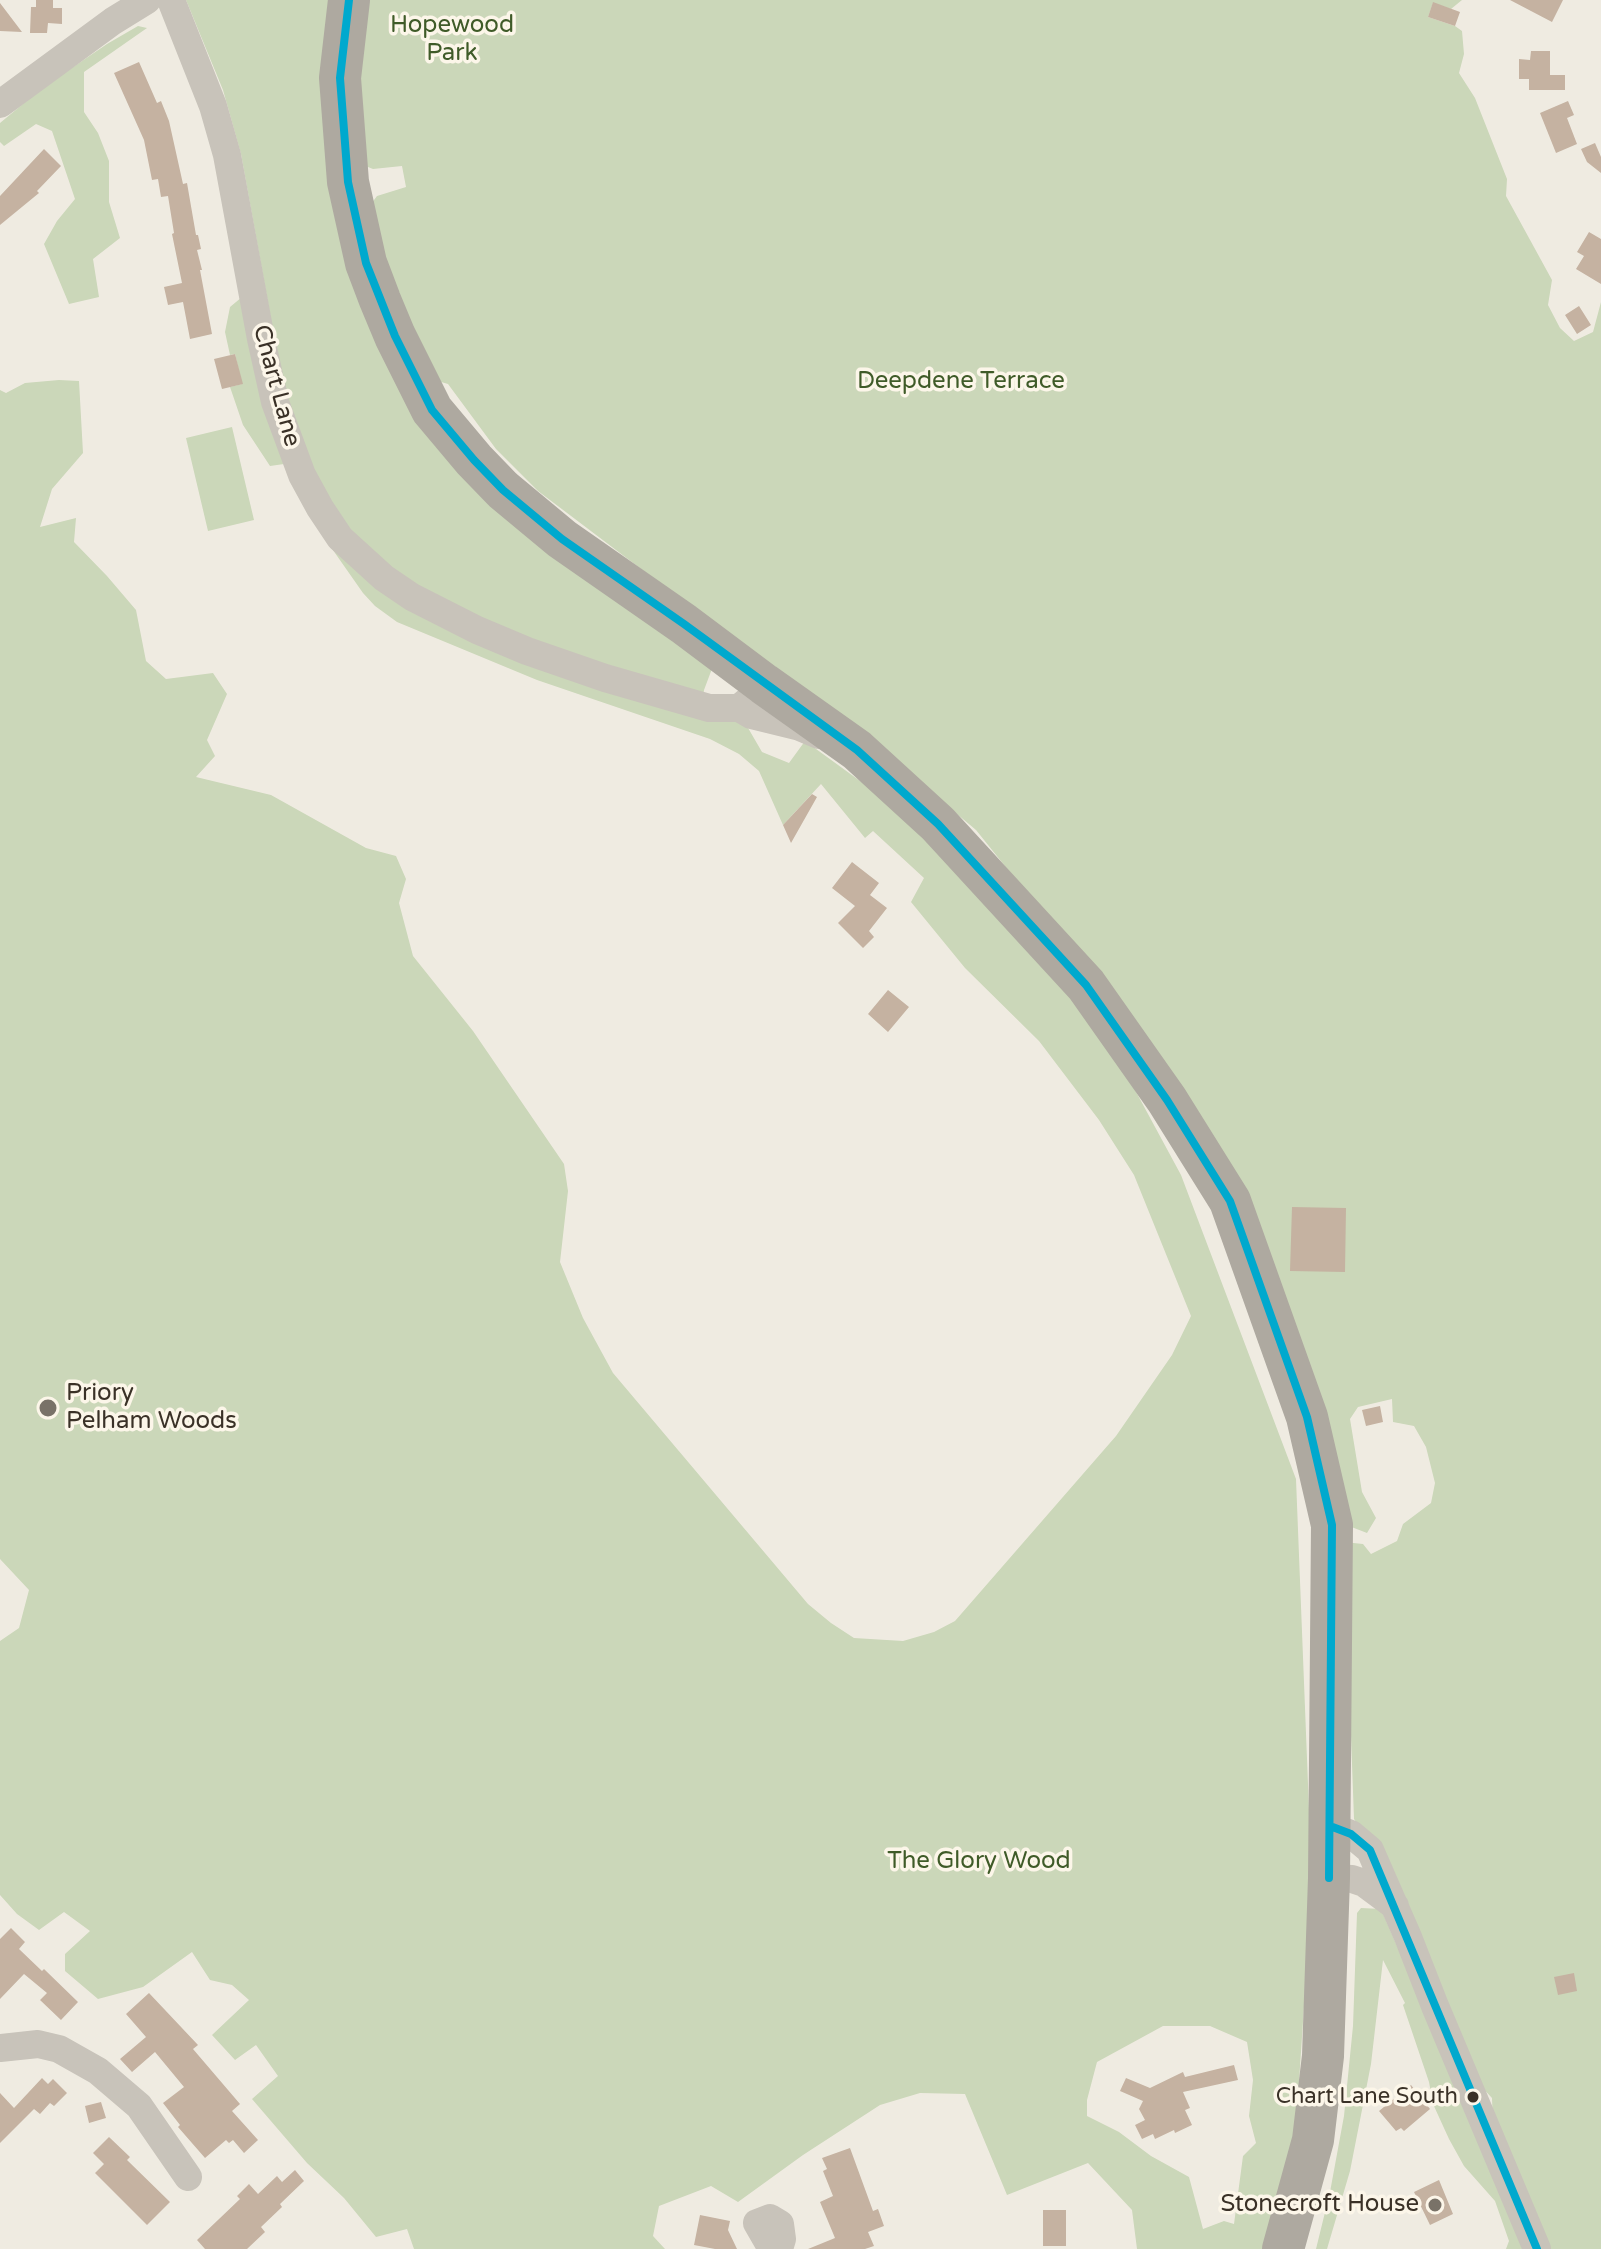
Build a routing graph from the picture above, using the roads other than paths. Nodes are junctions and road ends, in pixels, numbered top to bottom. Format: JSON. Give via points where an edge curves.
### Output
{"nodes":[{"id":1,"x":147,"y":0,"type":"edge"},
{"id":2,"x":171,"y":0,"type":"edge"},
{"id":3,"x":349,"y":0,"type":"edge"},
{"id":4,"x":0,"y":104,"type":"edge"},
{"id":5,"x":751,"y":696,"type":"junction"},
{"id":6,"x":1330,"y":1826,"type":"junction"},
{"id":7,"x":1329,"y":1878,"type":"junction"},
{"id":8,"x":1395,"y":1907,"type":"junction"},
{"id":9,"x":0,"y":2048,"type":"edge"},
{"id":10,"x":188,"y":2177,"type":"dead end"},
{"id":11,"x":772,"y":2249,"type":"edge"},
{"id":12,"x":779,"y":2249,"type":"edge"},
{"id":13,"x":1283,"y":2249,"type":"edge"},
{"id":14,"x":1537,"y":2249,"type":"edge"}],
"edges":[{"from":1,"to":4,"type":"street"},
{"from":2,"to":5,"type":"street","name":"Chart Lane","via":[[227,155],[275,402],[302,475],[340,538],[412,597],[553,660],[709,708]]},
{"from":3,"to":5,"type":"highway","via":[[340,78],[348,182],[375,288],[432,410],[503,490],[562,539],[684,624]]},
{"from":5,"to":6,"type":"highway","via":[[857,750],[938,824],[1086,985],[1230,1201],[1307,1417],[1332,1525]]},
{"from":6,"to":7,"type":"highway"},
{"from":6,"to":8,"type":"street","via":[[1370,1850]]},
{"from":7,"to":8,"type":"street","via":[[1364,1883]]},
{"from":7,"to":13,"type":"highway","via":[[1323,2056],[1313,2140]]},
{"from":8,"to":14,"type":"street"},
{"from":9,"to":10,"type":"street","via":[[38,2044],[59,2049],[98,2071],[139,2106]]},
{"from":11,"to":12,"type":"street","via":[[757,2223],[770,2218],[780,2224]]}]}
